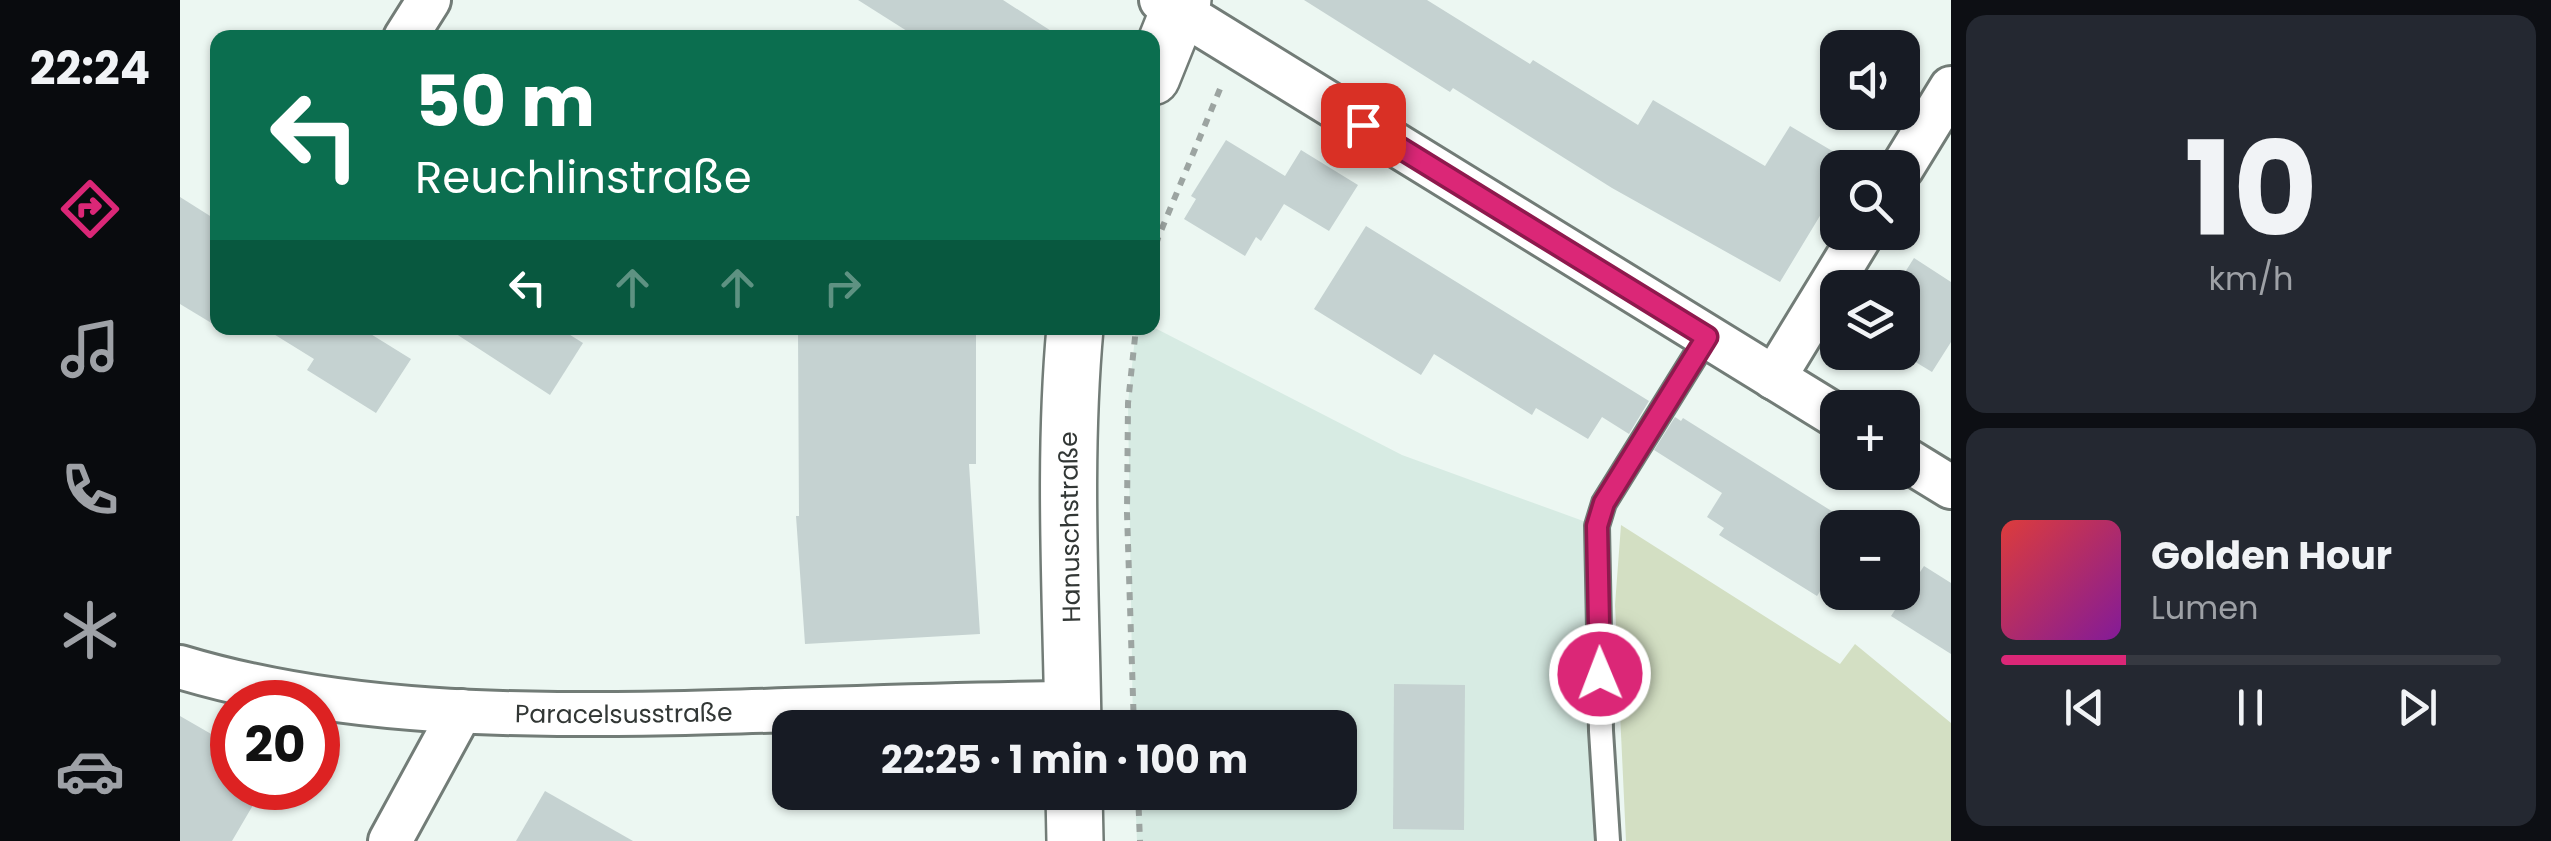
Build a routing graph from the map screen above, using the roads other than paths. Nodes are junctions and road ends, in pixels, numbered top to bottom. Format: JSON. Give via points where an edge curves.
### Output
{"nodes":[{"id":1,"x":429,"y":0,"type":"edge"},
{"id":2,"x":1175,"y":4,"type":"edge"},
{"id":3,"x":411,"y":30,"type":"edge"},
{"id":4,"x":1160,"y":52,"type":"edge"},
{"id":5,"x":1951,"y":88,"type":"edge"},
{"id":6,"x":1913,"y":150,"type":"edge"},
{"id":7,"x":1852,"y":250,"type":"edge"},
{"id":8,"x":1074,"y":335,"type":"edge"},
{"id":9,"x":1707,"y":337,"type":"junction"},
{"id":10,"x":1774,"y":378,"type":"junction"},
{"id":11,"x":1820,"y":406,"type":"edge"},
{"id":12,"x":1920,"y":468,"type":"edge"},
{"id":13,"x":1951,"y":487,"type":"edge"},
{"id":14,"x":180,"y":667,"type":"edge"},
{"id":15,"x":1073,"y":710,"type":"edge"},
{"id":16,"x":461,"y":711,"type":"junction"},
{"id":17,"x":772,"y":716,"type":"edge"},
{"id":18,"x":1074,"y":810,"type":"edge"},
{"id":19,"x":390,"y":841,"type":"edge"},
{"id":20,"x":1075,"y":841,"type":"edge"},
{"id":21,"x":1608,"y":841,"type":"edge"}],
"edges":[{"from":1,"to":3,"type":"street"},
{"from":2,"to":4,"type":"street"},
{"from":2,"to":9,"type":"street"},
{"from":5,"to":6,"type":"street"},
{"from":7,"to":10,"type":"street"},
{"from":8,"to":15,"type":"street","name":"Hanuschstraße","via":[[1068,477]]},
{"from":9,"to":10,"type":"street"},
{"from":9,"to":21,"type":"lane","via":[[1604,503],[1597,526]]},
{"from":10,"to":11,"type":"street"},
{"from":12,"to":13,"type":"street"},
{"from":14,"to":16,"type":"street","name":"Paracelsusstraße","via":[[236,684]]},
{"from":16,"to":17,"type":"street","name":"Paracelsusstraße"},
{"from":16,"to":19,"type":"street"},
{"from":18,"to":20,"type":"street"}]}
